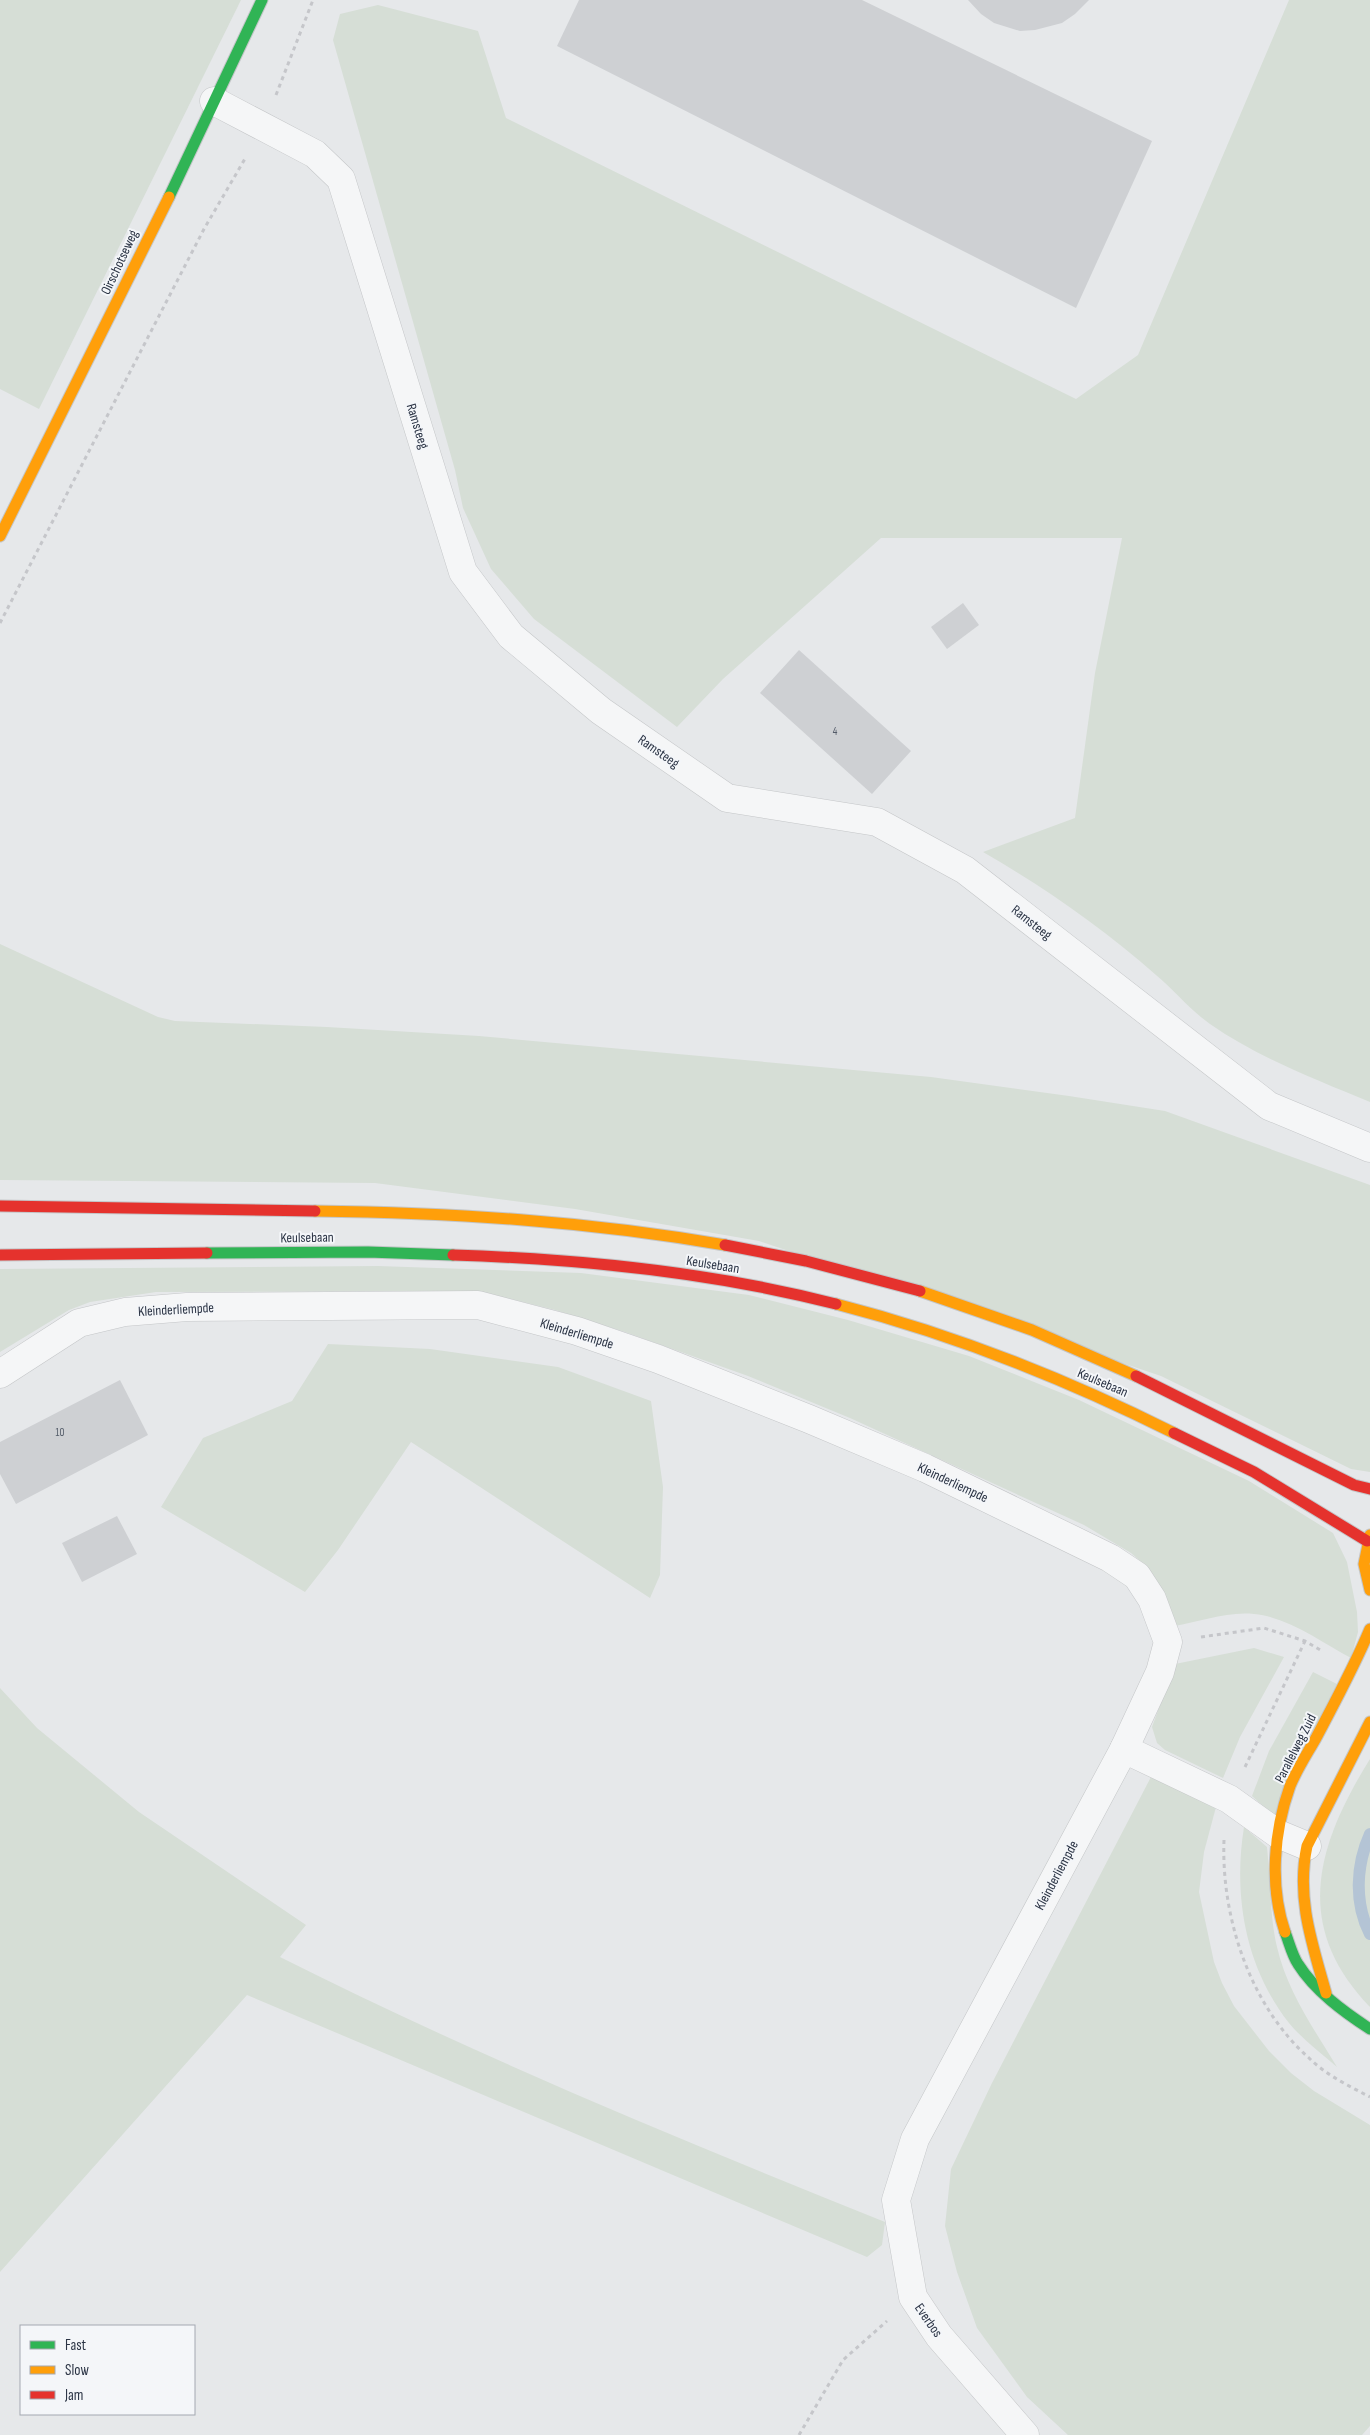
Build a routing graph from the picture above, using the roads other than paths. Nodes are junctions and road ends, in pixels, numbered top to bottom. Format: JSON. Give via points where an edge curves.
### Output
{"nodes":[{"id":1,"x":262,"y":0,"type":"edge"},
{"id":2,"x":214,"y":102,"type":"junction"},
{"id":3,"x":0,"y":536,"type":"edge"},
{"id":4,"x":1370,"y":1148,"type":"edge"},
{"id":5,"x":0,"y":1206,"type":"edge"},
{"id":6,"x":0,"y":1255,"type":"edge"},
{"id":7,"x":0,"y":1374,"type":"edge"},
{"id":8,"x":1370,"y":1489,"type":"edge"},
{"id":9,"x":1368,"y":1538,"type":"edge"},
{"id":10,"x":1370,"y":1590,"type":"edge"},
{"id":11,"x":1370,"y":1629,"type":"edge"},
{"id":12,"x":1370,"y":1722,"type":"edge"},
{"id":13,"x":1124,"y":1749,"type":"junction"},
{"id":14,"x":1278,"y":1834,"type":"junction"},
{"id":15,"x":1307,"y":1846,"type":"junction"},
{"id":16,"x":1326,"y":1995,"type":"junction"},
{"id":17,"x":1370,"y":2029,"type":"edge"},
{"id":18,"x":913,"y":2297,"type":"joint"},
{"id":19,"x":1025,"y":2435,"type":"edge"}],
"edges":[{"from":1,"to":2,"type":"main road","name":"Oirschotseweg"},
{"from":2,"to":3,"type":"main road","name":"Oirschotseweg","via":[[176,185]]},
{"from":2,"to":4,"type":"street","name":"Ramsteeg","via":[[315,154],[341,179],[463,572],[511,636],[600,711],[727,798],[877,822],[965,870],[1269,1106]]},
{"from":5,"to":8,"type":"main road","name":"Keulsebaan","via":[[498,1216],[717,1243],[783,1256],[904,1287],[985,1313],[1136,1376],[1354,1485]]},
{"from":6,"to":9,"type":"main road","name":"Keulsebaan","via":[[368,1252],[494,1256],[633,1267],[793,1293],[899,1320],[1024,1365],[1121,1406],[1254,1472]]},
{"from":7,"to":13,"type":"street","name":"Kleinderliempde","via":[[79,1323],[125,1312],[187,1307],[478,1305],[604,1340],[809,1419],[925,1468],[1102,1554],[1137,1576],[1152,1599],[1168,1642],[1160,1672]]},
{"from":9,"to":10,"type":"main road","via":[[1364,1564]]},
{"from":11,"to":14,"type":"main road","name":"Parallelweg Zuid","via":[[1354,1669],[1292,1784]]},
{"from":12,"to":15,"type":"main road"},
{"from":13,"to":14,"type":"street","via":[[1229,1800]]},
{"from":13,"to":18,"type":"street","name":"Kleinderliempde","via":[[915,2139],[896,2200]]},
{"from":14,"to":15,"type":"street"},
{"from":14,"to":16,"type":"main road","name":"Parallelweg Zuid","via":[[1274,1860],[1276,1895],[1285,1934],[1298,1966]]},
{"from":15,"to":16,"type":"main road","via":[[1302,1888],[1306,1921]]},
{"from":16,"to":17,"type":"main road","name":"Parallelweg Zuid"},
{"from":18,"to":19,"type":"street","name":"Everbos","via":[[939,2336]]}]}
